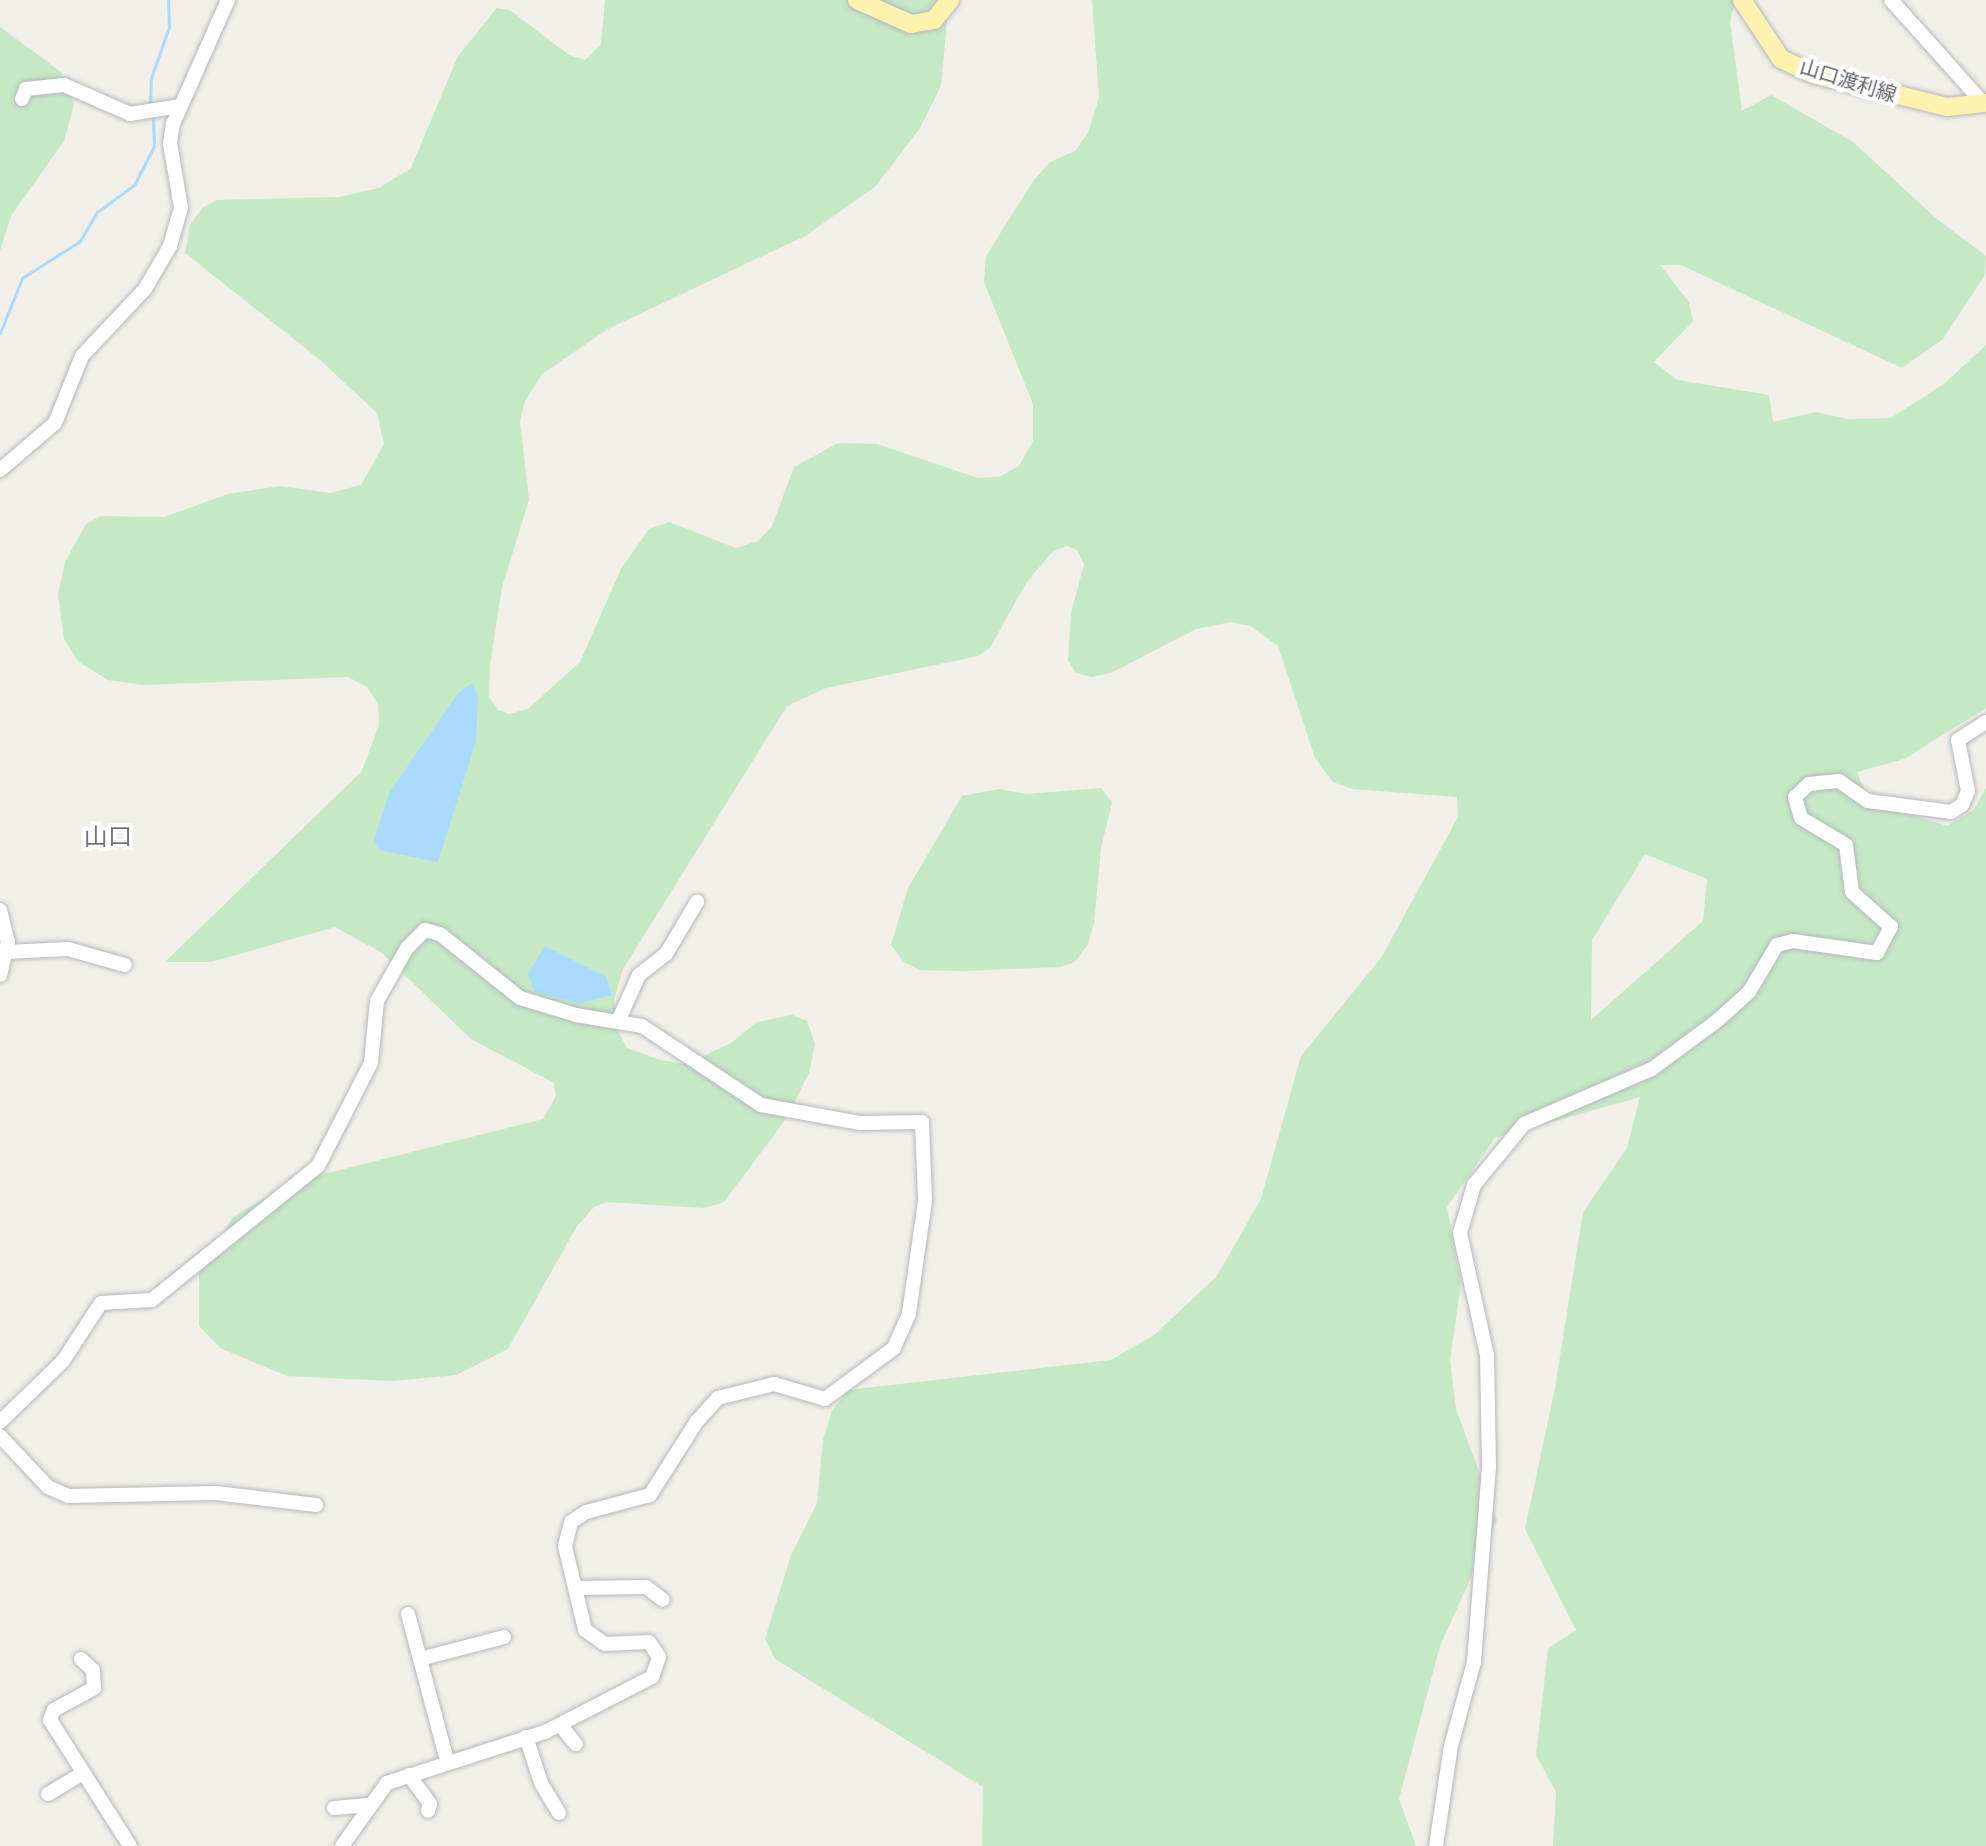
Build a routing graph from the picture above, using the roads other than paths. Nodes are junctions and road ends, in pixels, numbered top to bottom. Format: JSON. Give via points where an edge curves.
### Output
{"nodes":[{"id":1,"x":228,"y":0,"type":"edge"},
{"id":2,"x":857,"y":0,"type":"edge"},
{"id":3,"x":950,"y":0,"type":"edge"},
{"id":4,"x":1742,"y":0,"type":"edge"},
{"id":5,"x":1891,"y":0,"type":"edge"},
{"id":6,"x":22,"y":99,"type":"dead end"},
{"id":7,"x":1985,"y":103,"type":"edge"},
{"id":8,"x":180,"y":106,"type":"junction"},
{"id":9,"x":0,"y":470,"type":"edge"},
{"id":10,"x":1986,"y":722,"type":"edge"},
{"id":11,"x":697,"y":902,"type":"dead end"},
{"id":12,"x":0,"y":910,"type":"edge"},
{"id":13,"x":7,"y":952,"type":"junction"},
{"id":14,"x":125,"y":965,"type":"dead end"},
{"id":15,"x":0,"y":975,"type":"edge"},
{"id":16,"x":619,"y":1019,"type":"junction"},
{"id":17,"x":0,"y":1422,"type":"edge"},
{"id":18,"x":0,"y":1436,"type":"edge"},
{"id":19,"x":316,"y":1505,"type":"dead end"},
{"id":20,"x":576,"y":1588,"type":"junction"},
{"id":21,"x":663,"y":1600,"type":"dead end"},
{"id":22,"x":408,"y":1614,"type":"dead end"},
{"id":23,"x":504,"y":1637,"type":"dead end"},
{"id":24,"x":81,"y":1659,"type":"dead end"},
{"id":25,"x":420,"y":1659,"type":"junction"},
{"id":26,"x":560,"y":1725,"type":"junction"},
{"id":27,"x":526,"y":1737,"type":"junction"},
{"id":28,"x":576,"y":1744,"type":"dead end"},
{"id":29,"x":447,"y":1761,"type":"junction"},
{"id":30,"x":81,"y":1774,"type":"junction"},
{"id":31,"x":409,"y":1775,"type":"junction"},
{"id":32,"x":48,"y":1794,"type":"dead end"},
{"id":33,"x":368,"y":1805,"type":"junction"},
{"id":34,"x":334,"y":1808,"type":"dead end"},
{"id":35,"x":428,"y":1811,"type":"dead end"},
{"id":36,"x":559,"y":1813,"type":"dead end"},
{"id":37,"x":130,"y":1846,"type":"edge"},
{"id":38,"x":342,"y":1846,"type":"edge"},
{"id":39,"x":1436,"y":1846,"type":"edge"}],
"edges":[{"from":1,"to":8,"type":"street"},
{"from":2,"to":3,"type":"main road","via":[[911,24],[934,20]]},
{"from":4,"to":7,"type":"main road","name":"山口渡利線","via":[[1781,59],[1813,74],[1947,107]]},
{"from":5,"to":7,"type":"street"},
{"from":6,"to":8,"type":"street","via":[[26,89],[64,85],[130,114]]},
{"from":8,"to":9,"type":"street","via":[[170,143],[181,208],[170,246],[145,289],[82,356],[55,423]]},
{"from":10,"to":39,"type":"street","via":[[1958,740],[1968,791],[1962,805],[1951,812],[1868,801],[1839,781],[1809,784],[1795,797],[1801,818],[1846,845],[1852,892],[1891,927],[1877,953],[1793,941],[1777,945],[1749,992],[1718,1020],[1652,1069],[1524,1124],[1474,1185],[1461,1242],[1487,1355],[1489,1467],[1474,1662],[1451,1746]]},
{"from":11,"to":16,"type":"street","via":[[666,954],[639,975]]},
{"from":12,"to":13,"type":"street"},
{"from":13,"to":14,"type":"street","via":[[68,949]]},
{"from":13,"to":15,"type":"street"},
{"from":16,"to":17,"type":"street","via":[[531,1003],[495,981],[440,934],[419,933],[377,1001],[371,1063],[318,1166],[152,1300],[101,1303],[63,1361]]},
{"from":16,"to":20,"type":"street","via":[[642,1026],[761,1105],[860,1123],[922,1122],[925,1201],[909,1314],[894,1348],[825,1399],[774,1384],[718,1398],[650,1495],[586,1512],[571,1522],[565,1546]]},
{"from":18,"to":19,"type":"street","via":[[48,1487],[68,1496],[216,1493]]},
{"from":20,"to":21,"type":"street","via":[[646,1587]]},
{"from":20,"to":26,"type":"street","via":[[588,1636],[605,1644],[643,1639],[657,1651],[659,1664],[652,1677]]},
{"from":22,"to":25,"type":"street"},
{"from":23,"to":25,"type":"street"},
{"from":24,"to":30,"type":"street","via":[[93,1670],[94,1688],[54,1710],[50,1720]]},
{"from":25,"to":29,"type":"street"},
{"from":26,"to":27,"type":"street"},
{"from":26,"to":28,"type":"street"},
{"from":27,"to":29,"type":"street"},
{"from":27,"to":36,"type":"street","via":[[541,1783]]},
{"from":29,"to":31,"type":"street"},
{"from":30,"to":32,"type":"street"},
{"from":30,"to":37,"type":"street"},
{"from":31,"to":33,"type":"street","via":[[381,1787]]},
{"from":31,"to":35,"type":"street","via":[[430,1804]]},
{"from":33,"to":34,"type":"street"},
{"from":33,"to":38,"type":"street"}]}
